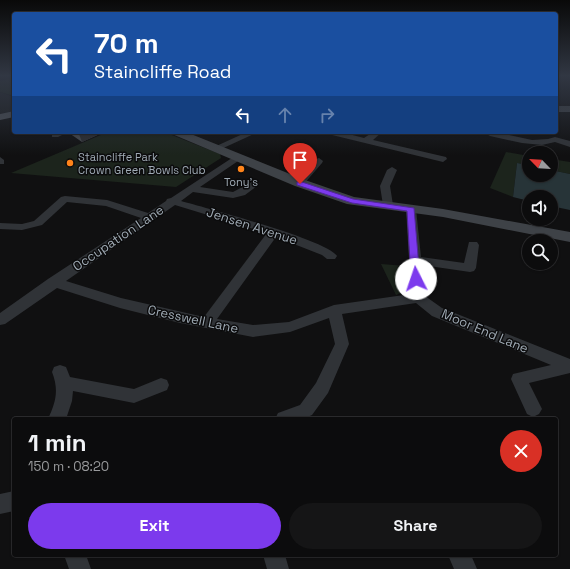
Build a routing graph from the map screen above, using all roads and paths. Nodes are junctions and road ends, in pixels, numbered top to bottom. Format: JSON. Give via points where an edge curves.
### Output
{"nodes":[{"id":1,"x":558,"y":109,"type":"edge"},
{"id":2,"x":570,"y":110,"type":"edge"},
{"id":3,"x":12,"y":114,"type":"edge"},
{"id":4,"x":0,"y":117,"type":"edge"},
{"id":5,"x":58,"y":134,"type":"edge"},
{"id":6,"x":181,"y":134,"type":"edge"},
{"id":7,"x":249,"y":134,"type":"edge"},
{"id":8,"x":339,"y":134,"type":"edge"},
{"id":9,"x":375,"y":134,"type":"edge"},
{"id":10,"x":495,"y":134,"type":"edge"},
{"id":11,"x":55,"y":135,"type":"dead end"},
{"id":12,"x":553,"y":135,"type":"edge"},
{"id":13,"x":365,"y":141,"type":"junction"},
{"id":14,"x":570,"y":144,"type":"edge"},
{"id":15,"x":216,"y":148,"type":"junction"},
{"id":16,"x":238,"y":157,"type":"junction"},
{"id":17,"x":443,"y":159,"type":"dead end"},
{"id":18,"x":319,"y":161,"type":"dead end"},
{"id":19,"x":392,"y":170,"type":"dead end"},
{"id":20,"x":254,"y":184,"type":"dead end"},
{"id":21,"x":300,"y":184,"type":"junction"},
{"id":22,"x":190,"y":189,"type":"junction"},
{"id":23,"x":172,"y":201,"type":"junction"},
{"id":24,"x":388,"y":205,"type":"junction"},
{"id":25,"x":411,"y":209,"type":"junction"},
{"id":26,"x":148,"y":217,"type":"junction"},
{"id":27,"x":0,"y":226,"type":"edge"},
{"id":28,"x":274,"y":232,"type":"junction"},
{"id":29,"x":570,"y":236,"type":"edge"},
{"id":30,"x":473,"y":246,"type":"dead end"},
{"id":31,"x":331,"y":256,"type":"dead end"},
{"id":32,"x":414,"y":260,"type":"junction"},
{"id":33,"x":54,"y":282,"type":"junction"},
{"id":34,"x":418,"y":298,"type":"junction"},
{"id":35,"x":334,"y":310,"type":"junction"},
{"id":36,"x":0,"y":320,"type":"edge"},
{"id":37,"x":206,"y":323,"type":"junction"},
{"id":38,"x":570,"y":366,"type":"edge"},
{"id":39,"x":161,"y":385,"type":"dead end"},
{"id":40,"x":533,"y":409,"type":"dead end"},
{"id":41,"x":58,"y":417,"type":"edge"},
{"id":42,"x":289,"y":417,"type":"edge"},
{"id":43,"x":12,"y":501,"type":"edge"},
{"id":44,"x":0,"y":504,"type":"edge"},
{"id":45,"x":76,"y":557,"type":"edge"},
{"id":46,"x":275,"y":557,"type":"edge"},
{"id":47,"x":460,"y":557,"type":"edge"},
{"id":48,"x":80,"y":569,"type":"edge"},
{"id":49,"x":278,"y":569,"type":"edge"},
{"id":50,"x":466,"y":569,"type":"edge"}],
"edges":[{"from":1,"to":2,"type":"street"},
{"from":3,"to":4,"type":"main road"},
{"from":5,"to":11,"type":"street"},
{"from":6,"to":15,"type":"street"},
{"from":7,"to":15,"type":"street"},
{"from":8,"to":13,"type":"street"},
{"from":9,"to":13,"type":"street"},
{"from":10,"to":12,"type":"street","via":[[525,141],[545,142],[552,142]]},
{"from":12,"to":14,"type":"street"},
{"from":13,"to":17,"type":"street"},
{"from":15,"to":16,"type":"street"},
{"from":16,"to":21,"type":"street"},
{"from":16,"to":22,"type":"street","name":"Occupation Lane"},
{"from":18,"to":21,"type":"street"},
{"from":19,"to":24,"type":"street","via":[[385,186]]},
{"from":20,"to":22,"type":"street","via":[[233,195]]},
{"from":21,"to":24,"type":"street","via":[[352,201]]},
{"from":22,"to":23,"type":"street","name":"Occupation Lane"},
{"from":23,"to":26,"type":"street","name":"Occupation Lane"},
{"from":23,"to":28,"type":"street","name":"Jensen Avenue"},
{"from":24,"to":25,"type":"street"},
{"from":25,"to":29,"type":"street"},
{"from":25,"to":32,"type":"street"},
{"from":26,"to":27,"type":"street","via":[[106,203],[65,199],[38,222],[22,227]]},
{"from":26,"to":33,"type":"street","name":"Occupation Lane"},
{"from":28,"to":31,"type":"street","name":"Jensen Avenue","via":[[311,245]]},
{"from":28,"to":37,"type":"street"},
{"from":30,"to":32,"type":"street","via":[[470,268]]},
{"from":32,"to":34,"type":"street"},
{"from":33,"to":36,"type":"street","name":"Occupation Lane"},
{"from":33,"to":37,"type":"street","name":"Cresswell Lane","via":[[120,303]]},
{"from":34,"to":35,"type":"street","name":"Cresswell Lane"},
{"from":34,"to":38,"type":"street","name":"Moor End Lane","via":[[437,312]]},
{"from":35,"to":37,"type":"street","name":"Cresswell Lane","via":[[290,326],[253,331]]},
{"from":35,"to":42,"type":"street","via":[[342,344],[322,388],[306,410]]},
{"from":38,"to":40,"type":"street","via":[[519,380]]},
{"from":39,"to":41,"type":"street","via":[[134,396],[63,378],[65,401]]},
{"from":43,"to":44,"type":"street"},
{"from":45,"to":48,"type":"street"},
{"from":46,"to":49,"type":"street"},
{"from":47,"to":50,"type":"street"}]}
